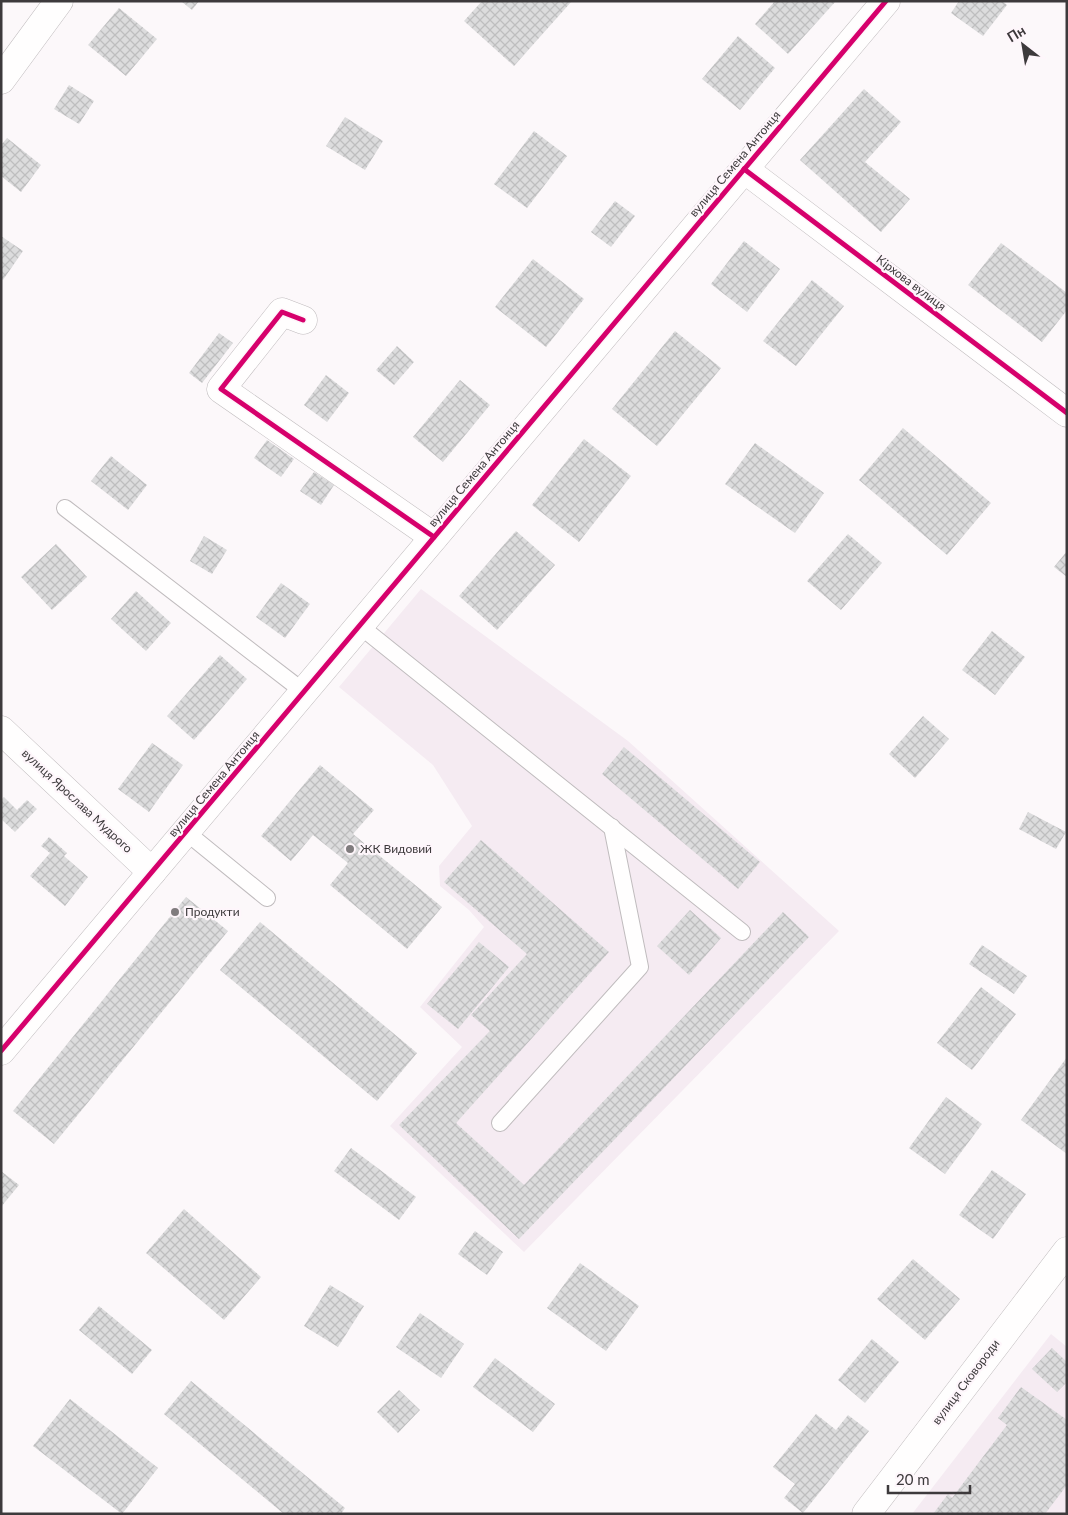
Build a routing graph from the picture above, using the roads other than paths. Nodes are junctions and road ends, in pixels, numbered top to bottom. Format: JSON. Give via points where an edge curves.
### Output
{"nodes":[{"id":1,"x":60,"y":1,"type":"edge"},
{"id":2,"x":886,"y":1,"type":"edge"},
{"id":3,"x":1,"y":80,"type":"edge"},
{"id":4,"x":744,"y":169,"type":"junction"},
{"id":5,"x":303,"y":320,"type":"dead end"},
{"id":6,"x":1067,"y":413,"type":"edge"},
{"id":7,"x":65,"y":508,"type":"dead end"},
{"id":8,"x":434,"y":537,"type":"junction"},
{"id":9,"x":360,"y":626,"type":"junction"},
{"id":10,"x":304,"y":692,"type":"junction"},
{"id":11,"x":1,"y":730,"type":"edge"},
{"id":12,"x":612,"y":827,"type":"junction"},
{"id":13,"x":186,"y":832,"type":"junction"},
{"id":14,"x":152,"y":872,"type":"junction"},
{"id":15,"x":267,"y":898,"type":"dead end"},
{"id":16,"x":742,"y":932,"type":"dead end"},
{"id":17,"x":1,"y":1052,"type":"edge"},
{"id":18,"x":500,"y":1123,"type":"dead end"},
{"id":19,"x":1067,"y":1251,"type":"edge"},
{"id":20,"x":866,"y":1514,"type":"edge"}],
"edges":[{"from":1,"to":3,"type":"street"},
{"from":2,"to":4,"type":"street","name":"вулиця Семена Антонця"},
{"from":4,"to":6,"type":"street","name":"Кірхова вулиця"},
{"from":4,"to":8,"type":"street","name":"вулиця Семена Антонця"},
{"from":5,"to":8,"type":"street","via":[[282,312],[221,389]]},
{"from":7,"to":10,"type":"lane"},
{"from":8,"to":9,"type":"street","name":"вулиця Семена Антонця"},
{"from":9,"to":10,"type":"street","name":"вулиця Семена Антонця"},
{"from":9,"to":12,"type":"lane"},
{"from":10,"to":13,"type":"street","name":"вулиця Семена Антонця"},
{"from":11,"to":14,"type":"street","name":"вулиця Ярослава Мудрого"},
{"from":12,"to":16,"type":"lane"},
{"from":12,"to":18,"type":"lane","via":[[640,967]]},
{"from":13,"to":14,"type":"street","name":"вулиця Семена Антонця"},
{"from":13,"to":15,"type":"lane"},
{"from":14,"to":17,"type":"street","name":"вулиця Семена Антонця"},
{"from":19,"to":20,"type":"street","name":"вулиця Сковороди"}]}
